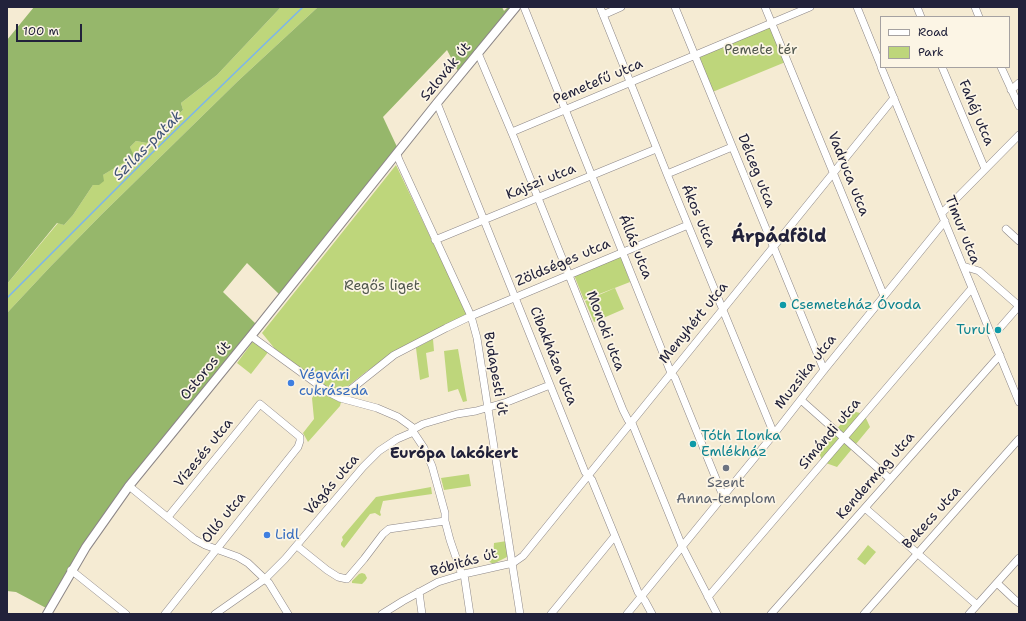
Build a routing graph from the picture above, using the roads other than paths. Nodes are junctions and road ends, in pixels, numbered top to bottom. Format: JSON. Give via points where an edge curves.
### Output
{"nodes":[{"id":1,"x":516,"y":7,"type":"edge"},
{"id":2,"x":524,"y":7,"type":"edge"},
{"id":3,"x":600,"y":7,"type":"edge"},
{"id":4,"x":621,"y":7,"type":"edge"},
{"id":5,"x":675,"y":7,"type":"edge"},
{"id":6,"x":765,"y":7,"type":"edge"},
{"id":7,"x":810,"y":7,"type":"edge"},
{"id":8,"x":857,"y":7,"type":"edge"},
{"id":9,"x":917,"y":7,"type":"edge"},
{"id":10,"x":603,"y":15,"type":"junction"},
{"id":11,"x":922,"y":16,"type":"edge"},
{"id":12,"x":772,"y":23,"type":"junction"},
{"id":13,"x":478,"y":53,"type":"junction"},
{"id":14,"x":695,"y":55,"type":"junction"},
{"id":15,"x":880,"y":64,"type":"edge"},
{"id":16,"x":881,"y":68,"type":"edge"},
{"id":17,"x":942,"y":68,"type":"edge"},
{"id":18,"x":1001,"y":68,"type":"edge"},
{"id":19,"x":630,"y":82,"type":"junction"},
{"id":20,"x":1019,"y":83,"type":"edge"},
{"id":21,"x":1011,"y":90,"type":"junction"},
{"id":22,"x":894,"y":98,"type":"junction"},
{"id":23,"x":437,"y":103,"type":"junction"},
{"id":24,"x":1019,"y":106,"type":"edge"},
{"id":25,"x":565,"y":110,"type":"junction"},
{"id":26,"x":512,"y":132,"type":"junction"},
{"id":27,"x":1019,"y":135,"type":"edge"},
{"id":28,"x":732,"y":147,"type":"junction"},
{"id":29,"x":656,"y":149,"type":"junction"},
{"id":30,"x":397,"y":154,"type":"junction"},
{"id":31,"x":985,"y":170,"type":"junction"},
{"id":32,"x":833,"y":172,"type":"junction"},
{"id":33,"x":667,"y":174,"type":"junction"},
{"id":34,"x":592,"y":176,"type":"junction"},
{"id":35,"x":538,"y":197,"type":"junction"},
{"id":36,"x":942,"y":213,"type":"junction"},
{"id":37,"x":484,"y":220,"type":"junction"},
{"id":38,"x":945,"y":221,"type":"junction"},
{"id":39,"x":688,"y":225,"type":"junction"},
{"id":40,"x":1006,"y":229,"type":"dead end"},
{"id":41,"x":435,"y":240,"type":"junction"},
{"id":42,"x":1019,"y":241,"type":"edge"},
{"id":43,"x":773,"y":246,"type":"junction"},
{"id":44,"x":623,"y":252,"type":"junction"},
{"id":45,"x":963,"y":266,"type":"junction"},
{"id":46,"x":569,"y":275,"type":"junction"},
{"id":47,"x":972,"y":288,"type":"junction"},
{"id":48,"x":884,"y":296,"type":"junction"},
{"id":49,"x":516,"y":297,"type":"junction"},
{"id":50,"x":1019,"y":306,"type":"edge"},
{"id":51,"x":723,"y":309,"type":"junction"},
{"id":52,"x":471,"y":316,"type":"junction"},
{"id":53,"x":1000,"y":329,"type":"dead end"},
{"id":54,"x":251,"y":336,"type":"junction"},
{"id":55,"x":1000,"y":355,"type":"junction"},
{"id":56,"x":824,"y":370,"type":"junction"},
{"id":57,"x":671,"y":373,"type":"junction"},
{"id":58,"x":550,"y":385,"type":"junction"},
{"id":59,"x":1018,"y":397,"type":"edge"},
{"id":60,"x":340,"y":398,"type":"junction"},
{"id":61,"x":801,"y":400,"type":"junction"},
{"id":62,"x":488,"y":407,"type":"junction"},
{"id":63,"x":632,"y":423,"type":"junction"},
{"id":64,"x":412,"y":430,"type":"junction"},
{"id":65,"x":774,"y":434,"type":"junction"},
{"id":66,"x":300,"y":437,"type":"joint"},
{"id":67,"x":843,"y":438,"type":"junction"},
{"id":68,"x":1019,"y":439,"type":"edge"},
{"id":69,"x":589,"y":476,"type":"junction"},
{"id":70,"x":890,"y":479,"type":"junction"},
{"id":71,"x":129,"y":486,"type":"junction"},
{"id":72,"x":723,"y":496,"type":"junction"},
{"id":73,"x":865,"y":508,"type":"junction"},
{"id":74,"x":168,"y":517,"type":"junction"},
{"id":75,"x":445,"y":521,"type":"junction"},
{"id":76,"x":614,"y":537,"type":"junction"},
{"id":77,"x":297,"y":546,"type":"junction"},
{"id":78,"x":682,"y":546,"type":"junction"},
{"id":79,"x":216,"y":549,"type":"junction"},
{"id":80,"x":918,"y":553,"type":"junction"},
{"id":81,"x":1019,"y":558,"type":"edge"},
{"id":82,"x":513,"y":563,"type":"junction"},
{"id":83,"x":72,"y":570,"type":"junction"},
{"id":84,"x":463,"y":574,"type":"junction"},
{"id":85,"x":265,"y":579,"type":"junction"},
{"id":86,"x":997,"y":583,"type":"junction"},
{"id":87,"x":419,"y":592,"type":"junction"},
{"id":88,"x":642,"y":596,"type":"junction"},
{"id":89,"x":708,"y":597,"type":"junction"},
{"id":90,"x":1019,"y":603,"type":"edge"},
{"id":91,"x":977,"y":605,"type":"junction"},
{"id":92,"x":47,"y":614,"type":"edge"},
{"id":93,"x":126,"y":614,"type":"edge"},
{"id":94,"x":165,"y":614,"type":"edge"},
{"id":95,"x":215,"y":614,"type":"edge"},
{"id":96,"x":288,"y":614,"type":"edge"},
{"id":97,"x":382,"y":614,"type":"edge"},
{"id":98,"x":422,"y":614,"type":"edge"},
{"id":99,"x":470,"y":614,"type":"edge"},
{"id":100,"x":520,"y":614,"type":"edge"},
{"id":101,"x":551,"y":614,"type":"edge"},
{"id":102,"x":627,"y":614,"type":"edge"},
{"id":103,"x":652,"y":614,"type":"edge"},
{"id":104,"x":717,"y":614,"type":"edge"},
{"id":105,"x":771,"y":614,"type":"edge"},
{"id":106,"x":864,"y":614,"type":"edge"},
{"id":107,"x":969,"y":614,"type":"edge"}],
"edges":[{"from":1,"to":13,"type":"main road","name":"Szlovák út"},
{"from":2,"to":25,"type":"street","name":"Állás utca"},
{"from":3,"to":10,"type":"street","name":"Ákos utca"},
{"from":4,"to":10,"type":"street"},
{"from":5,"to":14,"type":"street"},
{"from":6,"to":12,"type":"street"},
{"from":7,"to":12,"type":"street"},
{"from":8,"to":15,"type":"street","name":"Timur utca"},
{"from":9,"to":11,"type":"street"},
{"from":10,"to":19,"type":"street","name":"Ákos utca"},
{"from":12,"to":14,"type":"street"},
{"from":12,"to":32,"type":"street","name":"Vadruca utca"},
{"from":13,"to":23,"type":"main road","name":"Szlovák út"},
{"from":13,"to":26,"type":"street","name":"Monoki utca"},
{"from":14,"to":19,"type":"street","name":"Pemetefű utca"},
{"from":14,"to":28,"type":"street","name":"Délceg utca"},
{"from":16,"to":22,"type":"street","name":"Timur utca"},
{"from":17,"to":31,"type":"street","name":"Fahéj utca"},
{"from":18,"to":21,"type":"street"},
{"from":19,"to":25,"type":"street","name":"Pemetefű utca"},
{"from":19,"to":29,"type":"street","name":"Ákos utca"},
{"from":20,"to":21,"type":"street"},
{"from":21,"to":24,"type":"street"},
{"from":22,"to":32,"type":"street","name":"Menyhért utca"},
{"from":22,"to":36,"type":"street","name":"Timur utca"},
{"from":23,"to":30,"type":"main road","name":"Szlovák út"},
{"from":23,"to":37,"type":"street","name":"Cibakháza utca"},
{"from":25,"to":26,"type":"street","name":"Pemetefű utca"},
{"from":25,"to":34,"type":"street","name":"Állás utca"},
{"from":26,"to":35,"type":"street","name":"Monoki utca"},
{"from":27,"to":31,"type":"street"},
{"from":28,"to":33,"type":"street"},
{"from":28,"to":43,"type":"street","name":"Délceg utca"},
{"from":29,"to":33,"type":"street","name":"Ákos utca"},
{"from":29,"to":34,"type":"street","name":"Kajszi utca"},
{"from":30,"to":41,"type":"street","name":"Budapesti út"},
{"from":30,"to":54,"type":"main road","name":"Ostoros út"},
{"from":31,"to":36,"type":"street"},
{"from":32,"to":43,"type":"street","name":"Menyhért utca"},
{"from":32,"to":48,"type":"street","name":"Vadruca utca"},
{"from":33,"to":39,"type":"street","name":"Ákos utca"},
{"from":34,"to":35,"type":"street","name":"Kajszi utca"},
{"from":34,"to":44,"type":"street","name":"Állás utca"},
{"from":35,"to":37,"type":"street","name":"Kajszi utca"},
{"from":35,"to":46,"type":"street","name":"Monoki utca"},
{"from":36,"to":38,"type":"street","name":"Timur utca"},
{"from":37,"to":41,"type":"street","name":"Kajszi utca"},
{"from":37,"to":49,"type":"street","name":"Cibakháza utca"},
{"from":38,"to":45,"type":"street","name":"Timur utca"},
{"from":38,"to":48,"type":"street","name":"Muzsika utca"},
{"from":39,"to":44,"type":"street","name":"Zöldséges utca"},
{"from":39,"to":51,"type":"street","name":"Ákos utca"},
{"from":40,"to":42,"type":"street"},
{"from":41,"to":52,"type":"street","name":"Budapesti út"},
{"from":43,"to":51,"type":"street","name":"Menyhért utca"},
{"from":43,"to":56,"type":"street","name":"Délceg utca"},
{"from":44,"to":46,"type":"street","name":"Zöldséges utca"},
{"from":44,"to":57,"type":"street","name":"Állás utca"},
{"from":45,"to":47,"type":"street","name":"Timur utca"},
{"from":45,"to":50,"type":"street","via":[[979,271]]},
{"from":46,"to":49,"type":"street","name":"Zöldséges utca"},
{"from":46,"to":63,"type":"street","name":"Monoki utca","via":[[623,410]]},
{"from":47,"to":55,"type":"street","name":"Timur utca"},
{"from":47,"to":67,"type":"street","name":"Simándi utca"},
{"from":48,"to":56,"type":"street","name":"Muzsika utca"},
{"from":49,"to":52,"type":"street","name":"Zöldséges utca"},
{"from":49,"to":58,"type":"street","name":"Cibakháza utca"},
{"from":50,"to":53,"type":"street"},
{"from":51,"to":57,"type":"street","name":"Menyhért utca"},
{"from":51,"to":65,"type":"street","name":"Ákos utca"},
{"from":52,"to":60,"type":"street","name":"Zöldséges utca","via":[[394,355]]},
{"from":52,"to":62,"type":"street","name":"Budapesti út"},
{"from":54,"to":60,"type":"street","via":[[318,386]]},
{"from":54,"to":71,"type":"main road","name":"Ostoros út"},
{"from":55,"to":59,"type":"street","name":"Timur utca"},
{"from":55,"to":70,"type":"street","name":"Kendermag utca"},
{"from":56,"to":61,"type":"street","name":"Muzsika utca"},
{"from":57,"to":63,"type":"street","name":"Menyhért utca"},
{"from":57,"to":72,"type":"street","name":"Állás utca"},
{"from":58,"to":62,"type":"street","name":"Vágás utca"},
{"from":58,"to":69,"type":"street","name":"Cibakháza utca","via":[[585,472]]},
{"from":60,"to":64,"type":"street","via":[[377,408],[398,417],[412,427]]},
{"from":61,"to":65,"type":"street","name":"Muzsika utca"},
{"from":61,"to":67,"type":"street"},
{"from":62,"to":64,"type":"street","name":"Vágás utca","via":[[440,418]]},
{"from":62,"to":82,"type":"street","name":"Budapesti út"},
{"from":63,"to":69,"type":"street","name":"Menyhért utca"},
{"from":63,"to":78,"type":"street","name":"Monoki utca"},
{"from":64,"to":75,"type":"street","via":[[430,461]]},
{"from":64,"to":77,"type":"street","name":"Vágás utca","via":[[379,451]]},
{"from":65,"to":72,"type":"street","name":"Muzsika utca"},
{"from":66,"to":74,"type":"street","name":"Vízesés utca","via":[[260,404]]},
{"from":66,"to":79,"type":"street","name":"Olló utca","via":[[298,447]]},
{"from":67,"to":70,"type":"street"},
{"from":67,"to":89,"type":"street","name":"Simándi utca"},
{"from":68,"to":80,"type":"street","name":"Bekecs utca"},
{"from":69,"to":76,"type":"street","name":"Cibakháza utca"},
{"from":69,"to":82,"type":"street","name":"Menyhért utca","via":[[523,556]]},
{"from":70,"to":73,"type":"street","name":"Kendermag utca"},
{"from":71,"to":74,"type":"street"},
{"from":71,"to":83,"type":"main road","name":"Ostoros út"},
{"from":72,"to":78,"type":"street","name":"Muzsika utca"},
{"from":73,"to":80,"type":"street"},
{"from":73,"to":105,"type":"street","name":"Kendermag utca"},
{"from":74,"to":79,"type":"street","via":[[194,539]]},
{"from":75,"to":77,"type":"street","via":[[389,529],[346,579],[327,570]]},
{"from":75,"to":84,"type":"street"},
{"from":76,"to":88,"type":"street","name":"Cibakháza utca"},
{"from":76,"to":101,"type":"street"},
{"from":77,"to":85,"type":"street","name":"Vágás utca"},
{"from":78,"to":88,"type":"street","name":"Muzsika utca"},
{"from":78,"to":89,"type":"street","name":"Monoki utca"},
{"from":79,"to":85,"type":"street","via":[[248,563]]},
{"from":79,"to":94,"type":"street","name":"Olló utca"},
{"from":80,"to":91,"type":"street"},
{"from":80,"to":106,"type":"street","name":"Bekecs utca"},
{"from":81,"to":86,"type":"street"},
{"from":82,"to":84,"type":"street","name":"Bóbitás út"},
{"from":82,"to":100,"type":"street","name":"Budapesti út"},
{"from":83,"to":92,"type":"main road","name":"Ostoros út"},
{"from":83,"to":93,"type":"street"},
{"from":84,"to":87,"type":"street","name":"Bóbitás út","via":[[438,582]]},
{"from":84,"to":99,"type":"street"},
{"from":85,"to":95,"type":"street","name":"Vágás utca"},
{"from":85,"to":96,"type":"street"},
{"from":86,"to":90,"type":"street"},
{"from":86,"to":91,"type":"street"},
{"from":87,"to":97,"type":"street","name":"Bóbitás út"},
{"from":87,"to":98,"type":"street"},
{"from":88,"to":102,"type":"street","name":"Muzsika utca"},
{"from":88,"to":103,"type":"street","name":"Cibakháza utca"},
{"from":89,"to":104,"type":"street","name":"Monoki utca"},
{"from":91,"to":107,"type":"street"}]}
